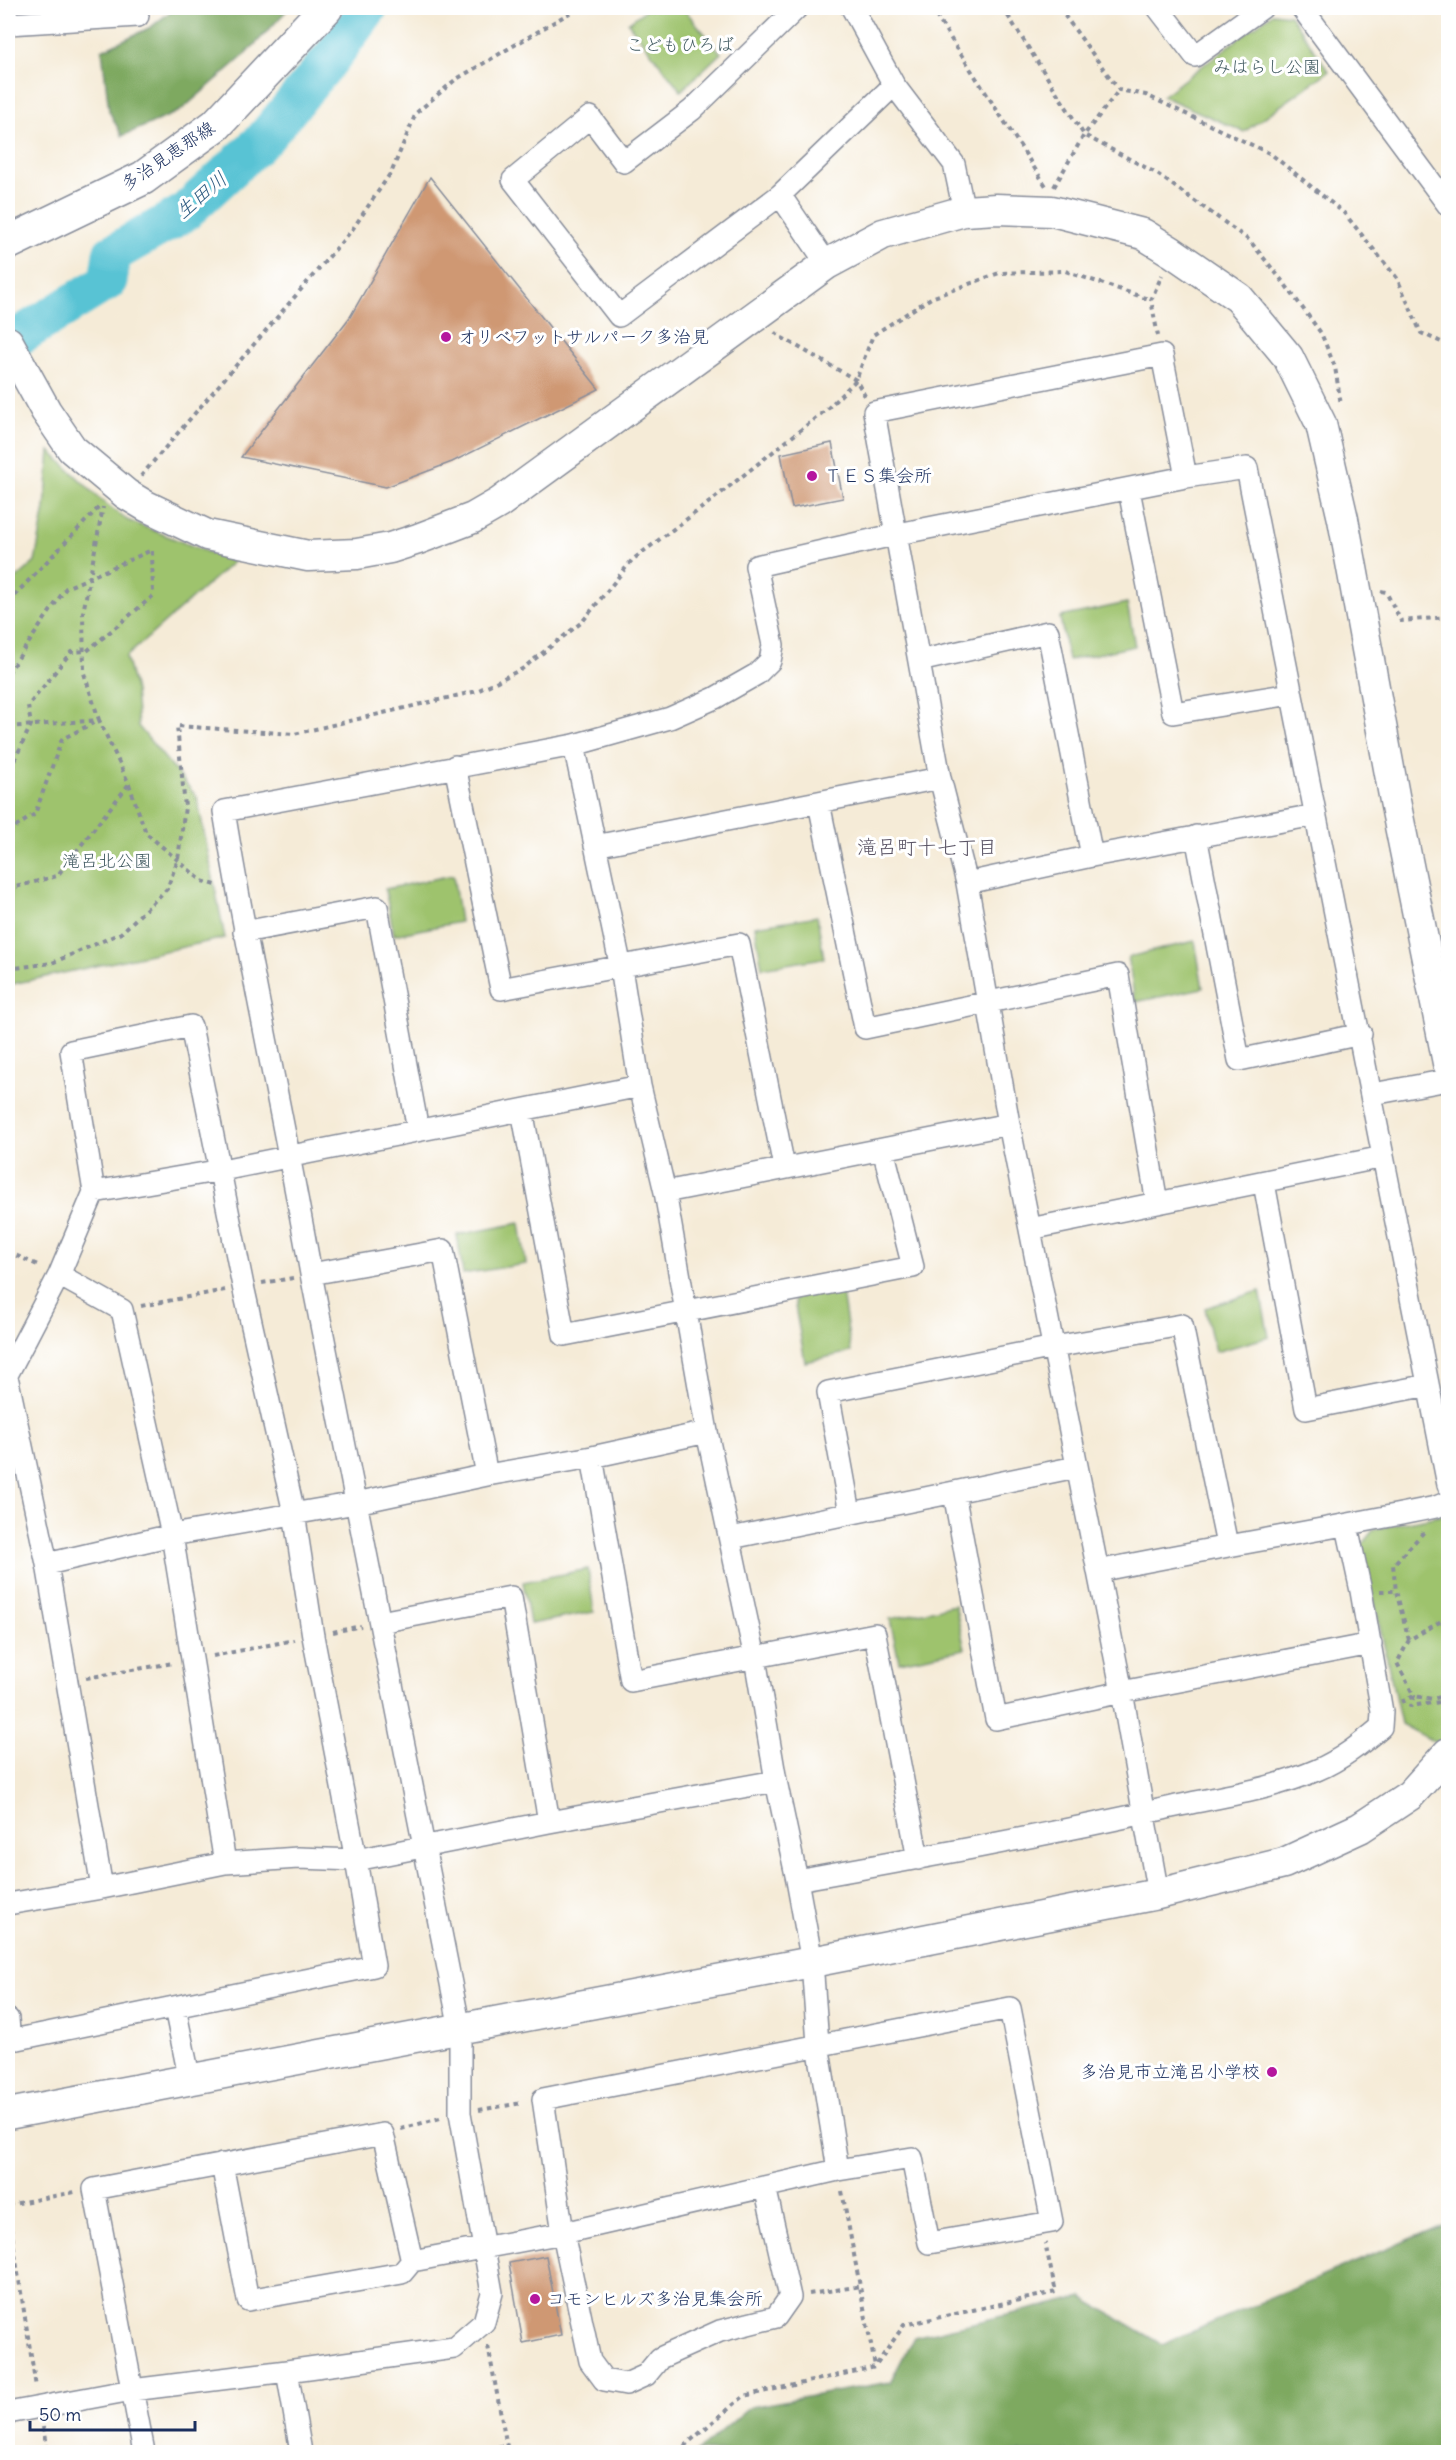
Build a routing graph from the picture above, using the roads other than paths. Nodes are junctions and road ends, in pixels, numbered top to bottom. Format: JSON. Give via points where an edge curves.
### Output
{"nodes":[{"id":1,"x":326,"y":8,"type":"edge"},
{"id":2,"x":797,"y":8,"type":"edge"},
{"id":3,"x":852,"y":8,"type":"edge"},
{"id":4,"x":1158,"y":8,"type":"edge"},
{"id":5,"x":1262,"y":8,"type":"edge"},
{"id":6,"x":1302,"y":8,"type":"edge"},
{"id":7,"x":138,"y":16,"type":"dead end"},
{"id":8,"x":8,"y":24,"type":"edge"},
{"id":9,"x":894,"y":85,"type":"junction"},
{"id":10,"x":780,"y":195,"type":"junction"},
{"id":11,"x":1449,"y":205,"type":"edge"},
{"id":12,"x":964,"y":211,"type":"junction"},
{"id":13,"x":8,"y":243,"type":"edge"},
{"id":14,"x":826,"y":264,"type":"junction"},
{"id":15,"x":15,"y":355,"type":"edge"},
{"id":16,"x":1186,"y":477,"type":"junction"},
{"id":17,"x":1129,"y":490,"type":"junction"},
{"id":18,"x":898,"y":534,"type":"junction"},
{"id":19,"x":920,"y":661,"type":"junction"},
{"id":20,"x":1291,"y":694,"type":"junction"},
{"id":21,"x":574,"y":745,"type":"junction"},
{"id":22,"x":455,"y":766,"type":"junction"},
{"id":23,"x":940,"y":778,"type":"junction"},
{"id":24,"x":819,"y":803,"type":"junction"},
{"id":25,"x":1315,"y":815,"type":"junction"},
{"id":26,"x":1196,"y":836,"type":"junction"},
{"id":27,"x":595,"y":846,"type":"junction"},
{"id":28,"x":1092,"y":856,"type":"junction"},
{"id":29,"x":967,"y":883,"type":"junction"},
{"id":30,"x":244,"y":932,"type":"junction"},
{"id":31,"x":621,"y":968,"type":"junction"},
{"id":32,"x":988,"y":1003,"type":"junction"},
{"id":33,"x":1361,"y":1034,"type":"junction"},
{"id":34,"x":1449,"y":1063,"type":"edge"},
{"id":35,"x":1449,"y":1080,"type":"edge"},
{"id":36,"x":640,"y":1086,"type":"junction"},
{"id":37,"x":1373,"y":1094,"type":"junction"},
{"id":38,"x":522,"y":1110,"type":"junction"},
{"id":39,"x":1009,"y":1124,"type":"junction"},
{"id":40,"x":418,"y":1130,"type":"junction"},
{"id":41,"x":883,"y":1149,"type":"junction"},
{"id":42,"x":291,"y":1156,"type":"junction"},
{"id":43,"x":1383,"y":1157,"type":"junction"},
{"id":44,"x":784,"y":1167,"type":"junction"},
{"id":45,"x":222,"y":1170,"type":"junction"},
{"id":46,"x":1264,"y":1183,"type":"junction"},
{"id":47,"x":94,"y":1192,"type":"junction"},
{"id":48,"x":665,"y":1192,"type":"junction"},
{"id":49,"x":1157,"y":1203,"type":"junction"},
{"id":50,"x":1030,"y":1229,"type":"junction"},
{"id":51,"x":311,"y":1274,"type":"junction"},
{"id":52,"x":59,"y":1275,"type":"junction"},
{"id":53,"x":687,"y":1312,"type":"junction"},
{"id":54,"x":1054,"y":1347,"type":"junction"},
{"id":55,"x":8,"y":1373,"type":"edge"},
{"id":56,"x":8,"y":1381,"type":"edge"},
{"id":57,"x":1428,"y":1385,"type":"junction"},
{"id":58,"x":707,"y":1432,"type":"junction"},
{"id":59,"x":592,"y":1457,"type":"junction"},
{"id":60,"x":1076,"y":1467,"type":"junction"},
{"id":61,"x":487,"y":1475,"type":"junction"},
{"id":62,"x":1449,"y":1485,"type":"edge"},
{"id":63,"x":954,"y":1493,"type":"junction"},
{"id":64,"x":1449,"y":1502,"type":"edge"},
{"id":65,"x":356,"y":1503,"type":"junction"},
{"id":66,"x":850,"y":1513,"type":"junction"},
{"id":67,"x":294,"y":1514,"type":"junction"},
{"id":68,"x":1347,"y":1526,"type":"junction"},
{"id":69,"x":172,"y":1535,"type":"junction"},
{"id":70,"x":731,"y":1538,"type":"junction"},
{"id":71,"x":1227,"y":1545,"type":"junction"},
{"id":72,"x":47,"y":1564,"type":"junction"},
{"id":73,"x":1098,"y":1571,"type":"junction"},
{"id":74,"x":380,"y":1622,"type":"junction"},
{"id":75,"x":1371,"y":1644,"type":"junction"},
{"id":76,"x":755,"y":1658,"type":"junction"},
{"id":77,"x":1122,"y":1692,"type":"junction"},
{"id":78,"x":1449,"y":1753,"type":"edge"},
{"id":79,"x":776,"y":1781,"type":"junction"},
{"id":80,"x":1145,"y":1813,"type":"junction"},
{"id":81,"x":549,"y":1822,"type":"junction"},
{"id":82,"x":423,"y":1848,"type":"junction"},
{"id":83,"x":918,"y":1859,"type":"junction"},
{"id":84,"x":356,"y":1860,"type":"junction"},
{"id":85,"x":225,"y":1863,"type":"junction"},
{"id":86,"x":797,"y":1880,"type":"junction"},
{"id":87,"x":102,"y":1888,"type":"junction"},
{"id":88,"x":1158,"y":1894,"type":"junction"},
{"id":89,"x":8,"y":1904,"type":"edge"},
{"id":90,"x":812,"y":1962,"type":"junction"},
{"id":91,"x":175,"y":2008,"type":"junction"},
{"id":92,"x":8,"y":2019,"type":"edge"},
{"id":93,"x":460,"y":2029,"type":"junction"},
{"id":94,"x":818,"y":2044,"type":"junction"},
{"id":95,"x":190,"y":2081,"type":"junction"},
{"id":96,"x":8,"y":2114,"type":"edge"},
{"id":97,"x":222,"y":2164,"type":"junction"},
{"id":98,"x":838,"y":2170,"type":"junction"},
{"id":99,"x":765,"y":2187,"type":"junction"},
{"id":100,"x":563,"y":2233,"type":"junction"},
{"id":101,"x":485,"y":2246,"type":"junction"},
{"id":102,"x":412,"y":2261,"type":"junction"},
{"id":103,"x":287,"y":2372,"type":"junction"},
{"id":104,"x":132,"y":2390,"type":"junction"},
{"id":105,"x":8,"y":2413,"type":"edge"},
{"id":106,"x":144,"y":2452,"type":"edge"},
{"id":107,"x":301,"y":2452,"type":"edge"}],
"edges":[{"from":1,"to":13,"type":"main road","name":"多治見恵那線","via":[[216,125],[143,178]]},
{"from":2,"to":10,"type":"street","via":[[692,110],[624,162],[590,117],[513,180],[619,316]]},
{"from":3,"to":9,"type":"street"},
{"from":4,"to":5,"type":"street","via":[[1194,56]]},
{"from":6,"to":11,"type":"street"},
{"from":7,"to":8,"type":"street"},
{"from":9,"to":10,"type":"street"},
{"from":9,"to":12,"type":"street","via":[[954,164]]},
{"from":10,"to":14,"type":"street"},
{"from":12,"to":14,"type":"street","via":[[883,234]]},
{"from":12,"to":34,"type":"street","via":[[1052,211],[1143,234],[1239,298],[1288,357],[1321,424],[1358,590],[1395,801]]},
{"from":14,"to":15,"type":"street","via":[[499,503],[473,518],[390,548],[357,554],[308,556],[264,548],[207,535],[146,506],[72,449]]},
{"from":16,"to":17,"type":"street"},
{"from":16,"to":18,"type":"street","via":[[1162,355],[874,412]]},
{"from":16,"to":20,"type":"street","via":[[1247,468]]},
{"from":17,"to":18,"type":"street"},
{"from":17,"to":20,"type":"street","via":[[1173,713]]},
{"from":18,"to":19,"type":"street"},
{"from":18,"to":21,"type":"street","via":[[756,566],[773,645],[770,661],[757,674],[670,718]]},
{"from":19,"to":23,"type":"street"},
{"from":19,"to":28,"type":"street","via":[[1048,632]]},
{"from":20,"to":25,"type":"street"},
{"from":21,"to":22,"type":"street"},
{"from":21,"to":27,"type":"street"},
{"from":22,"to":30,"type":"street","via":[[224,811]]},
{"from":22,"to":31,"type":"street","via":[[501,990]]},
{"from":23,"to":24,"type":"street"},
{"from":23,"to":29,"type":"street"},
{"from":24,"to":27,"type":"street"},
{"from":24,"to":32,"type":"street","via":[[864,1028]]},
{"from":25,"to":26,"type":"street"},
{"from":25,"to":33,"type":"street"},
{"from":26,"to":28,"type":"street"},
{"from":26,"to":33,"type":"street","via":[[1239,1060]]},
{"from":27,"to":31,"type":"street"},
{"from":28,"to":29,"type":"street"},
{"from":29,"to":32,"type":"street"},
{"from":30,"to":40,"type":"street","via":[[377,907]]},
{"from":30,"to":42,"type":"street"},
{"from":31,"to":36,"type":"street"},
{"from":31,"to":44,"type":"street","via":[[739,944]]},
{"from":32,"to":39,"type":"street"},
{"from":32,"to":49,"type":"street","via":[[1118,975]]},
{"from":33,"to":37,"type":"street"},
{"from":35,"to":37,"type":"street"},
{"from":36,"to":38,"type":"street"},
{"from":36,"to":48,"type":"street"},
{"from":37,"to":43,"type":"street"},
{"from":38,"to":40,"type":"street"},
{"from":38,"to":53,"type":"street","via":[[564,1335]]},
{"from":39,"to":41,"type":"street"},
{"from":39,"to":50,"type":"street"},
{"from":40,"to":42,"type":"street"},
{"from":41,"to":44,"type":"street"},
{"from":41,"to":53,"type":"street","via":[[913,1267]]},
{"from":42,"to":45,"type":"street"},
{"from":42,"to":51,"type":"street"},
{"from":43,"to":46,"type":"street"},
{"from":43,"to":57,"type":"street"},
{"from":44,"to":48,"type":"street"},
{"from":45,"to":47,"type":"street"},
{"from":45,"to":47,"type":"street","via":[[192,1026],[71,1051]]},
{"from":45,"to":67,"type":"street","via":[[243,1286]]},
{"from":46,"to":49,"type":"street"},
{"from":46,"to":57,"type":"street","via":[[1306,1409]]},
{"from":47,"to":52,"type":"street"},
{"from":48,"to":53,"type":"street"},
{"from":49,"to":50,"type":"street"},
{"from":50,"to":54,"type":"street"},
{"from":51,"to":61,"type":"street","via":[[443,1250]]},
{"from":51,"to":65,"type":"street"},
{"from":52,"to":55,"type":"street"},
{"from":52,"to":69,"type":"street","via":[[122,1310]]},
{"from":53,"to":58,"type":"street"},
{"from":54,"to":60,"type":"street"},
{"from":54,"to":66,"type":"street","via":[[828,1392]]},
{"from":54,"to":71,"type":"street","via":[[1182,1325]]},
{"from":56,"to":72,"type":"street"},
{"from":57,"to":62,"type":"street"},
{"from":58,"to":59,"type":"street"},
{"from":58,"to":70,"type":"street"},
{"from":59,"to":61,"type":"street"},
{"from":59,"to":76,"type":"street","via":[[631,1681]]},
{"from":60,"to":63,"type":"street"},
{"from":60,"to":73,"type":"street"},
{"from":61,"to":65,"type":"street"},
{"from":63,"to":66,"type":"street"},
{"from":63,"to":77,"type":"street","via":[[996,1719]]},
{"from":64,"to":68,"type":"street"},
{"from":65,"to":67,"type":"street"},
{"from":65,"to":74,"type":"street"},
{"from":66,"to":70,"type":"street"},
{"from":67,"to":69,"type":"street"},
{"from":67,"to":84,"type":"street"},
{"from":68,"to":71,"type":"street"},
{"from":68,"to":75,"type":"street"},
{"from":69,"to":72,"type":"street"},
{"from":69,"to":85,"type":"street"},
{"from":70,"to":76,"type":"street"},
{"from":71,"to":73,"type":"street"},
{"from":72,"to":87,"type":"street"},
{"from":73,"to":77,"type":"street"},
{"from":74,"to":81,"type":"street","via":[[511,1597]]},
{"from":74,"to":82,"type":"street"},
{"from":75,"to":77,"type":"street"},
{"from":75,"to":80,"type":"street","via":[[1381,1727],[1359,1745],[1320,1769],[1292,1780]]},
{"from":76,"to":79,"type":"street"},
{"from":76,"to":83,"type":"street","via":[[876,1634]]},
{"from":77,"to":80,"type":"street"},
{"from":78,"to":88,"type":"street","via":[[1410,1795],[1360,1828],[1284,1863]]},
{"from":79,"to":81,"type":"street"},
{"from":79,"to":86,"type":"street"},
{"from":80,"to":83,"type":"street"},
{"from":80,"to":88,"type":"street"},
{"from":81,"to":82,"type":"street"},
{"from":82,"to":84,"type":"street"},
{"from":82,"to":93,"type":"street"},
{"from":83,"to":86,"type":"street"},
{"from":84,"to":85,"type":"street","via":[[298,1858]]},
{"from":84,"to":91,"type":"street","via":[[374,1966]]},
{"from":85,"to":87,"type":"street"},
{"from":86,"to":90,"type":"street"},
{"from":87,"to":89,"type":"street"},
{"from":88,"to":90,"type":"street"},
{"from":90,"to":93,"type":"street"},
{"from":90,"to":94,"type":"street"},
{"from":91,"to":92,"type":"street","via":[[18,2039],[9,2031]]},
{"from":91,"to":95,"type":"street"},
{"from":93,"to":95,"type":"street"},
{"from":93,"to":101,"type":"street","via":[[460,2113]]},
{"from":94,"to":98,"type":"street"},
{"from":94,"to":98,"type":"street","via":[[1010,2008],[1052,2222],[929,2243],[912,2158]]},
{"from":94,"to":100,"type":"street","via":[[543,2099]]},
{"from":95,"to":96,"type":"street"},
{"from":97,"to":102,"type":"street","via":[[383,2134]]},
{"from":97,"to":102,"type":"street","via":[[248,2300],[402,2273]]},
{"from":97,"to":104,"type":"street","via":[[94,2189]]},
{"from":98,"to":99,"type":"street"},
{"from":99,"to":100,"type":"street"},
{"from":99,"to":100,"type":"street","via":[[790,2297],[776,2317],[720,2331],[660,2358],[645,2375],[626,2384],[604,2380],[590,2361]]},
{"from":100,"to":101,"type":"street"},
{"from":101,"to":102,"type":"street"},
{"from":101,"to":103,"type":"street","via":[[492,2293],[484,2322],[454,2348]]},
{"from":103,"to":104,"type":"street"},
{"from":103,"to":107,"type":"street"},
{"from":104,"to":105,"type":"street"},
{"from":104,"to":106,"type":"street"}]}
